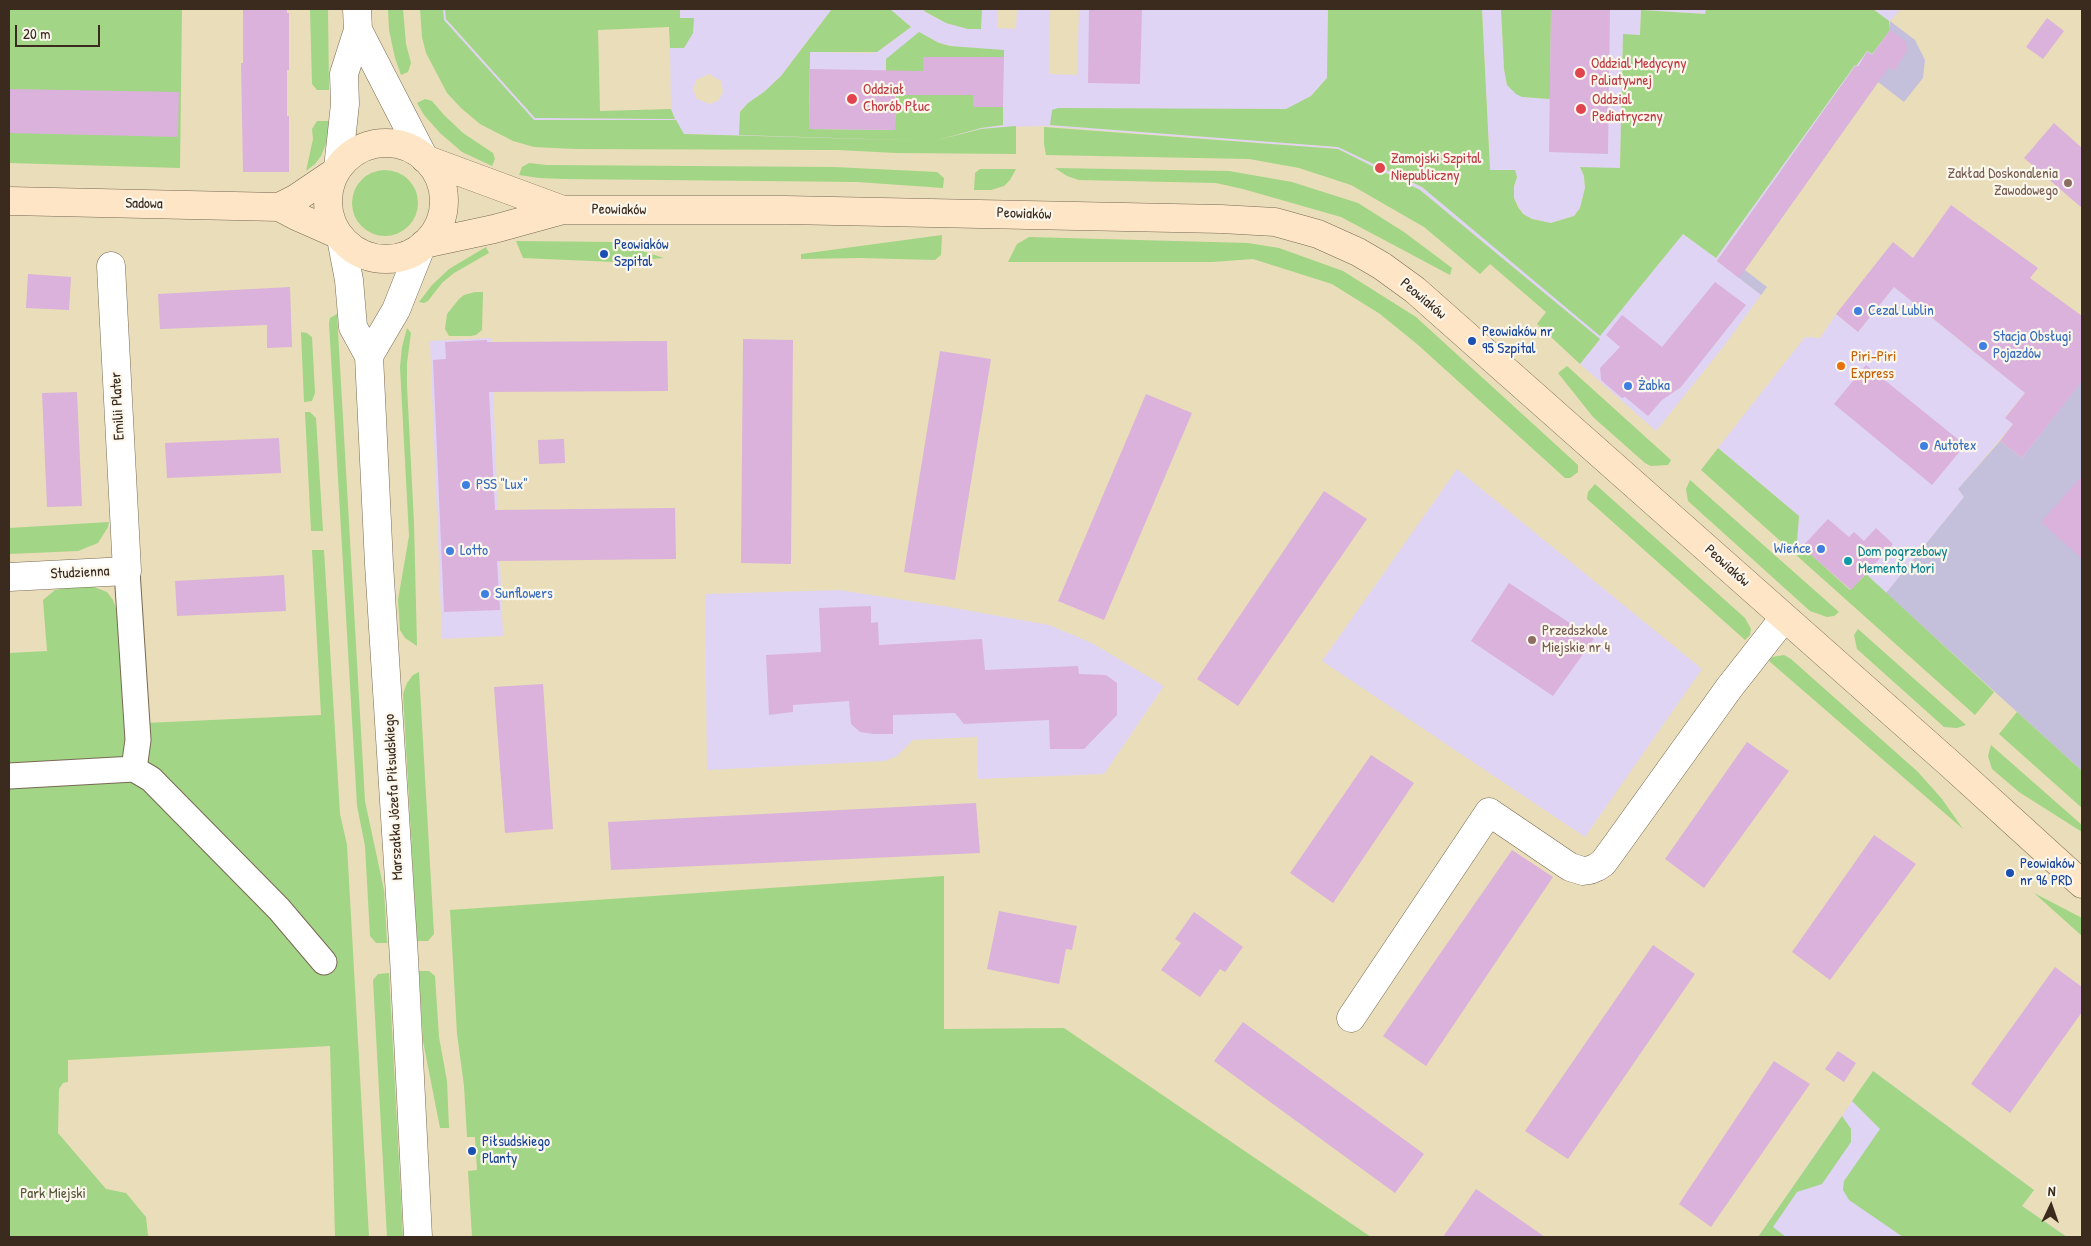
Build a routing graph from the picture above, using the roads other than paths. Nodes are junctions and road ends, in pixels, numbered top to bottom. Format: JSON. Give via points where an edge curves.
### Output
{"nodes":[{"id":1,"x":358,"y":19,"type":"edge"},
{"id":2,"x":424,"y":157,"type":"junction"},
{"id":3,"x":337,"y":170,"type":"junction"},
{"id":4,"x":9,"y":201,"type":"edge"},
{"id":5,"x":279,"y":206,"type":"junction"},
{"id":6,"x":563,"y":210,"type":"junction"},
{"id":7,"x":340,"y":236,"type":"junction"},
{"id":8,"x":423,"y":245,"type":"junction"},
{"id":9,"x":111,"y":266,"type":"dead end"},
{"id":10,"x":369,"y":356,"type":"junction"},
{"id":11,"x":127,"y":559,"type":"junction"},
{"id":12,"x":9,"y":577,"type":"edge"},
{"id":13,"x":1784,"y":618,"type":"junction"},
{"id":14,"x":134,"y":769,"type":"junction"},
{"id":15,"x":9,"y":776,"type":"edge"},
{"id":16,"x":2082,"y":884,"type":"edge"},
{"id":17,"x":324,"y":962,"type":"dead end"},
{"id":18,"x":1351,"y":1018,"type":"dead end"},
{"id":19,"x":418,"y":1237,"type":"edge"}],
"edges":[{"from":1,"to":2,"type":"street"},
{"from":1,"to":3,"type":"street","via":[[344,74],[345,104]]},
{"from":2,"to":3,"type":"main road","via":[[398,144],[371,144],[353,153]]},
{"from":2,"to":6,"type":"main road","name":"Peowiaków"},
{"from":2,"to":8,"type":"main road","via":[[440,181],[443,208],[434,234]]},
{"from":3,"to":5,"type":"main road","name":"Sadowa"},
{"from":3,"to":7,"type":"main road","via":[[328,197],[332,223]]},
{"from":4,"to":5,"type":"main road","name":"Sadowa"},
{"from":5,"to":7,"type":"main road","name":"Sadowa"},
{"from":6,"to":8,"type":"main road","name":"Peowiaków"},
{"from":6,"to":13,"type":"main road","name":"Peowiaków","via":[[786,210],[1220,219],[1274,222],[1318,234],[1358,252],[1414,290]]},
{"from":7,"to":8,"type":"main road","via":[[361,253],[386,259],[410,254]]},
{"from":7,"to":10,"type":"street","name":"Marszałka Józefa Piłsudskiego","via":[[349,280],[353,327]]},
{"from":8,"to":10,"type":"street","via":[[396,310]]},
{"from":9,"to":11,"type":"street","name":"Emilii Plater"},
{"from":10,"to":19,"type":"street","name":"Marszałka Józefa Piłsudskiego"},
{"from":11,"to":12,"type":"street","name":"Studzienna"},
{"from":11,"to":14,"type":"street","via":[[138,740]]},
{"from":13,"to":16,"type":"main road","name":"Peowiaków"},
{"from":13,"to":18,"type":"street","via":[[1597,867],[1583,871],[1570,867],[1489,812]]},
{"from":14,"to":15,"type":"street"},
{"from":14,"to":17,"type":"street","via":[[151,779],[172,800],[279,909]]}]}
